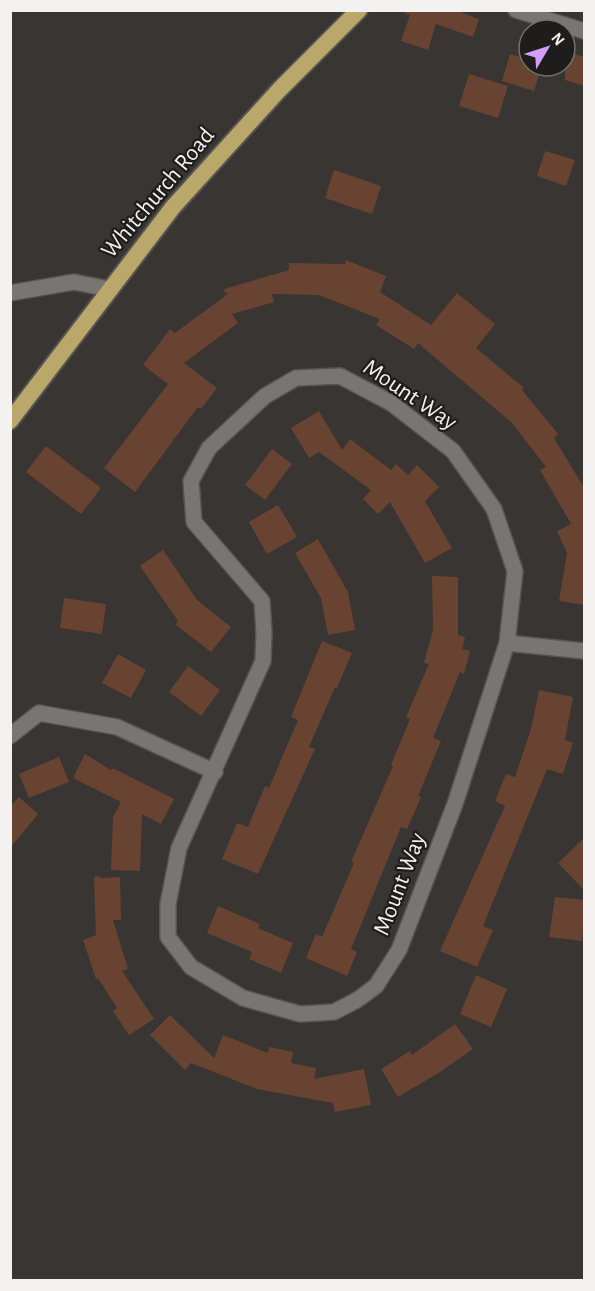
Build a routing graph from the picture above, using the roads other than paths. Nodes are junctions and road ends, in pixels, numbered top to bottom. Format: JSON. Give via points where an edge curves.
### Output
{"nodes":[{"id":1,"x":359,"y":10,"type":"edge"},
{"id":2,"x":516,"y":10,"type":"edge"},
{"id":3,"x":585,"y":31,"type":"edge"},
{"id":4,"x":109,"y":289,"type":"junction"},
{"id":5,"x":10,"y":293,"type":"edge"},
{"id":6,"x":10,"y":421,"type":"edge"},
{"id":7,"x":507,"y":642,"type":"junction"},
{"id":8,"x":585,"y":651,"type":"edge"},
{"id":9,"x":10,"y":736,"type":"edge"},
{"id":10,"x":215,"y":772,"type":"junction"}],
"edges":[{"from":1,"to":4,"type":"highway","name":"Whitchurch Road","via":[[279,90],[173,207]]},
{"from":2,"to":3,"type":"street"},
{"from":4,"to":5,"type":"street","via":[[74,282]]},
{"from":4,"to":6,"type":"highway","name":"Whitchurch Road"},
{"from":7,"to":8,"type":"street"},
{"from":7,"to":10,"type":"street","name":"Mount Way","via":[[455,804],[399,950],[376,986],[334,1012],[300,1014],[243,998],[191,967],[168,937],[168,904],[179,848]]},
{"from":7,"to":10,"type":"street","name":"Mount Way","via":[[515,571],[494,509],[453,451],[391,403],[340,376],[296,378],[265,396],[209,448],[191,481],[194,522],[262,601],[263,661]]},
{"from":9,"to":10,"type":"street","via":[[39,713],[117,727]]}]}
